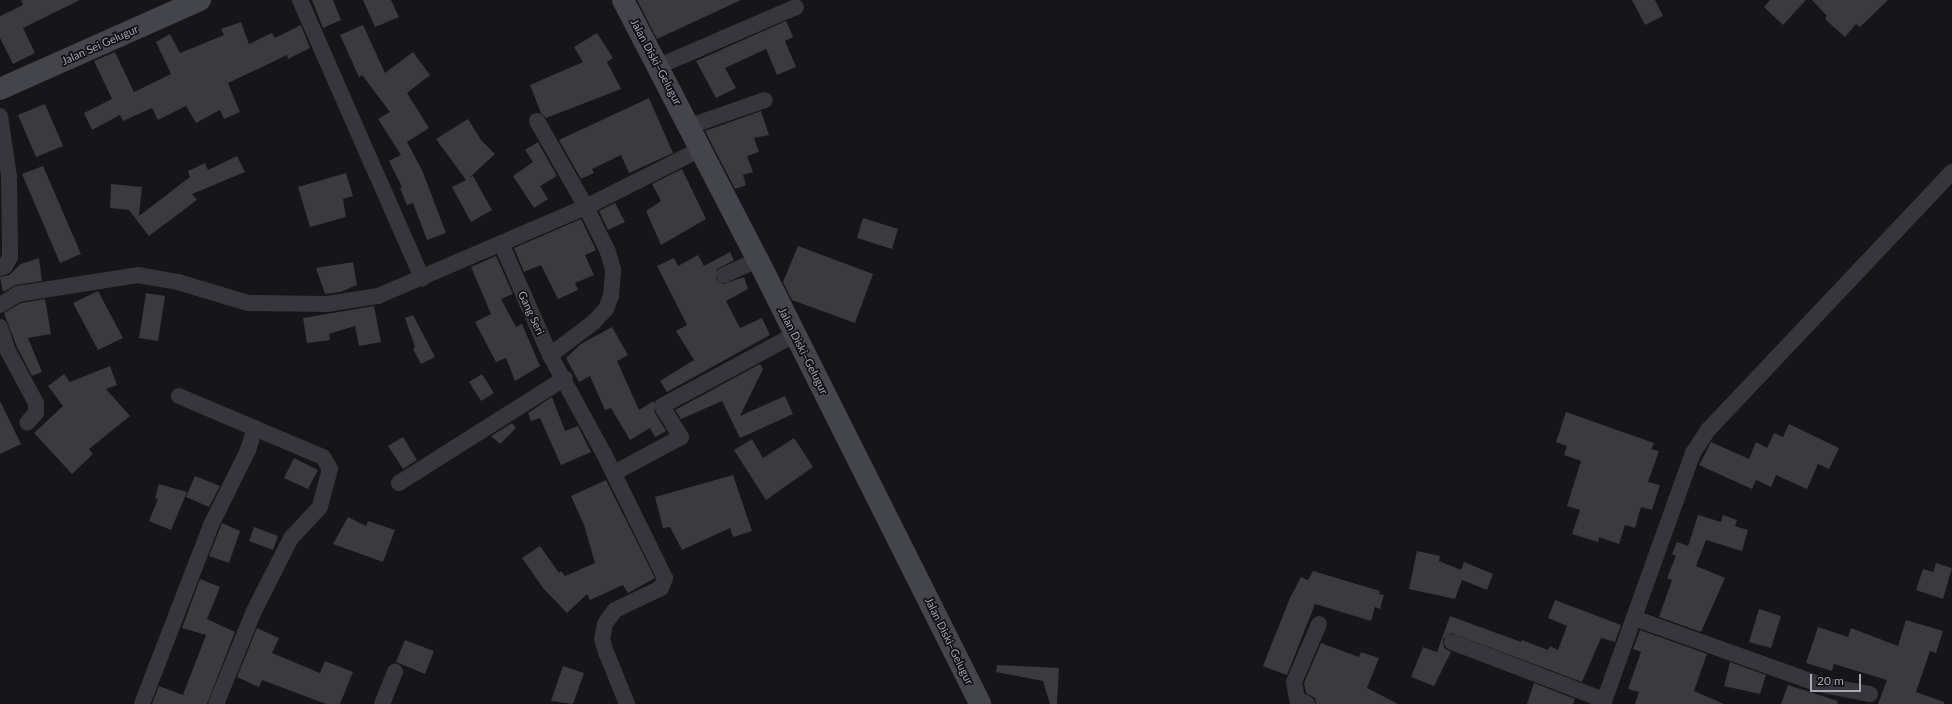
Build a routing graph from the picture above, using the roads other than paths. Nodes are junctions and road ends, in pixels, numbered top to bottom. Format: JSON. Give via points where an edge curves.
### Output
{"nodes":[{"id":1,"x":200,"y":0,"type":"edge"},
{"id":2,"x":300,"y":0,"type":"edge"},
{"id":3,"x":623,"y":0,"type":"edge"},
{"id":4,"x":796,"y":6,"type":"dead end"},
{"id":5,"x":659,"y":66,"type":"junction"},
{"id":6,"x":0,"y":89,"type":"edge"},
{"id":7,"x":765,"y":100,"type":"dead end"},
{"id":8,"x":0,"y":116,"type":"edge"},
{"id":9,"x":537,"y":121,"type":"dead end"},
{"id":10,"x":690,"y":126,"type":"junction"},
{"id":11,"x":701,"y":149,"type":"junction"},
{"id":12,"x":1952,"y":172,"type":"edge"},
{"id":13,"x":586,"y":208,"type":"junction"},
{"id":14,"x":501,"y":244,"type":"junction"},
{"id":15,"x":758,"y":260,"type":"junction"},
{"id":16,"x":0,"y":268,"type":"edge"},
{"id":17,"x":724,"y":275,"type":"dead end"},
{"id":18,"x":422,"y":278,"type":"junction"},
{"id":19,"x":0,"y":305,"type":"edge"},
{"id":20,"x":0,"y":327,"type":"edge"},
{"id":21,"x":794,"y":335,"type":"junction"},
{"id":22,"x":550,"y":355,"type":"junction"},
{"id":23,"x":565,"y":378,"type":"junction"},
{"id":24,"x":179,"y":396,"type":"dead end"},
{"id":25,"x":27,"y":423,"type":"dead end"},
{"id":26,"x":255,"y":428,"type":"junction"},
{"id":27,"x":614,"y":474,"type":"junction"},
{"id":28,"x":400,"y":483,"type":"dead end"},
{"id":29,"x":1634,"y":618,"type":"junction"},
{"id":30,"x":1319,"y":624,"type":"dead end"},
{"id":31,"x":1452,"y":642,"type":"dead end"},
{"id":32,"x":395,"y":672,"type":"dead end"},
{"id":33,"x":1870,"y":694,"type":"dead end"},
{"id":34,"x":1603,"y":702,"type":"edge"},
{"id":35,"x":142,"y":704,"type":"edge"},
{"id":36,"x":216,"y":704,"type":"edge"},
{"id":37,"x":382,"y":704,"type":"edge"},
{"id":38,"x":627,"y":704,"type":"edge"},
{"id":39,"x":980,"y":704,"type":"edge"},
{"id":40,"x":1307,"y":704,"type":"edge"}],
"edges":[{"from":1,"to":6,"type":"main road","name":"Jalan Sei Gelugur"},
{"from":2,"to":18,"type":"street"},
{"from":3,"to":5,"type":"main road","name":"Jalan Diski–Gelugur"},
{"from":4,"to":5,"type":"street"},
{"from":5,"to":10,"type":"main road","name":"Jalan Diski–Gelugur"},
{"from":7,"to":10,"type":"street"},
{"from":8,"to":16,"type":"street","via":[[9,176],[10,257],[5,266]]},
{"from":9,"to":13,"type":"street"},
{"from":10,"to":11,"type":"main road","name":"Jalan Diski–Gelugur"},
{"from":11,"to":13,"type":"street"},
{"from":11,"to":15,"type":"main road","name":"Jalan Diski–Gelugur"},
{"from":12,"to":29,"type":"street","via":[[1708,430],[1693,453]]},
{"from":13,"to":14,"type":"street"},
{"from":13,"to":22,"type":"street","via":[[611,264],[611,296],[606,309],[594,322]]},
{"from":14,"to":18,"type":"street"},
{"from":14,"to":22,"type":"street","name":"Gang Seri"},
{"from":15,"to":17,"type":"street"},
{"from":15,"to":21,"type":"main road","name":"Jalan Diski–Gelugur"},
{"from":18,"to":19,"type":"street","via":[[378,296],[327,304],[295,305],[248,303],[178,282],[138,274],[18,294]]},
{"from":20,"to":25,"type":"street","via":[[8,351],[36,403],[36,412]]},
{"from":21,"to":27,"type":"street","via":[[662,406],[681,437]]},
{"from":21,"to":39,"type":"main road","name":"Jalan Diski–Gelugur"},
{"from":22,"to":23,"type":"street","name":"Gang Seri"},
{"from":23,"to":27,"type":"street","name":"Gang Seri"},
{"from":23,"to":28,"type":"street"},
{"from":24,"to":26,"type":"street"},
{"from":26,"to":35,"type":"street","via":[[248,450],[211,525]]},
{"from":26,"to":36,"type":"street","via":[[323,457],[330,469],[320,507],[291,538],[254,611]]},
{"from":27,"to":38,"type":"street","name":"Gang Seri","via":[[665,578],[661,588],[615,610],[605,624],[602,638]]},
{"from":29,"to":33,"type":"street","via":[[1818,684]]},
{"from":29,"to":34,"type":"street"},
{"from":30,"to":40,"type":"street","via":[[1294,682],[1297,699]]},
{"from":31,"to":34,"type":"street"},
{"from":32,"to":37,"type":"street"}]}
